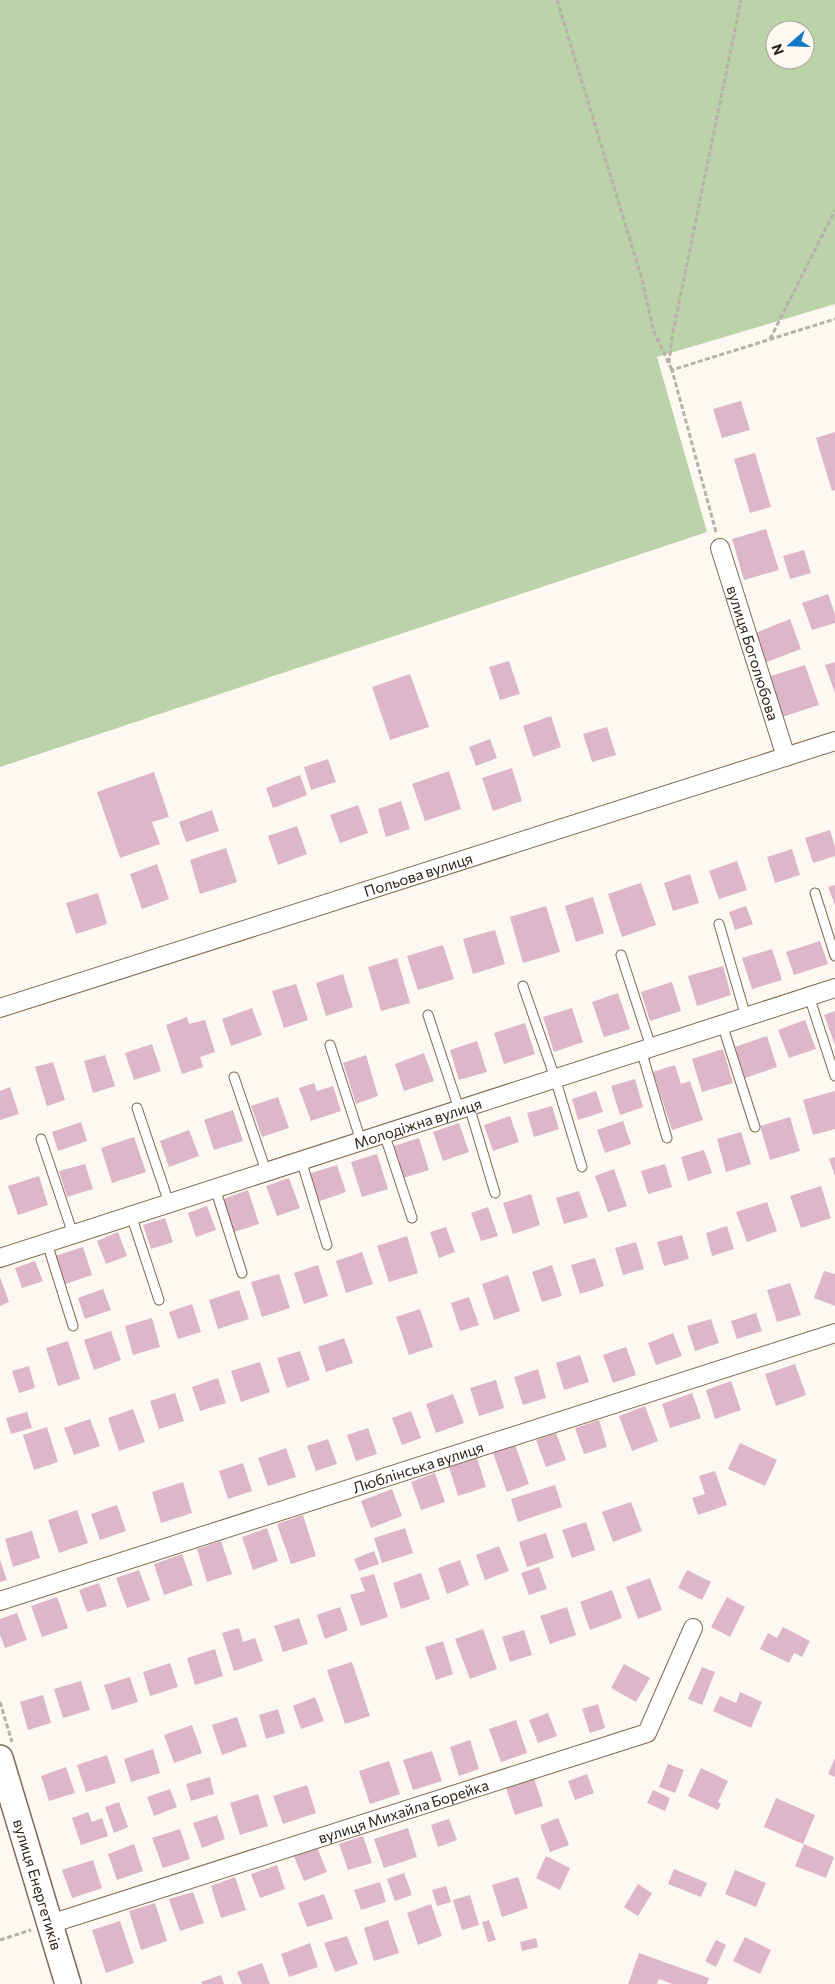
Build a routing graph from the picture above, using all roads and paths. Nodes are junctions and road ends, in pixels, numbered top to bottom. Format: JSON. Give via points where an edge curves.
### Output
{"nodes":[{"id":1,"x":557,"y":0,"type":"edge"},
{"id":2,"x":741,"y":0,"type":"edge"},
{"id":3,"x":835,"y":210,"type":"edge"},
{"id":4,"x":835,"y":319,"type":"edge"},
{"id":5,"x":770,"y":339,"type":"junction"},
{"id":6,"x":669,"y":363,"type":"junction"},
{"id":7,"x":672,"y":370,"type":"junction"},
{"id":8,"x":720,"y":548,"type":"joint"},
{"id":9,"x":835,"y":742,"type":"edge"},
{"id":10,"x":786,"y":757,"type":"junction"},
{"id":11,"x":815,"y":893,"type":"dead end"},
{"id":12,"x":718,"y":924,"type":"dead end"},
{"id":13,"x":622,"y":955,"type":"dead end"},
{"id":14,"x":835,"y":956,"type":"edge"},
{"id":15,"x":524,"y":986,"type":"dead end"},
{"id":16,"x":835,"y":988,"type":"edge"},
{"id":17,"x":809,"y":996,"type":"junction"},
{"id":18,"x":0,"y":1008,"type":"edge"},
{"id":19,"x":428,"y":1015,"type":"dead end"},
{"id":20,"x":746,"y":1016,"type":"junction"},
{"id":21,"x":722,"y":1024,"type":"junction"},
{"id":22,"x":330,"y":1045,"type":"dead end"},
{"id":23,"x":646,"y":1049,"type":"junction"},
{"id":24,"x":835,"y":1076,"type":"edge"},
{"id":25,"x":234,"y":1077,"type":"dead end"},
{"id":26,"x":555,"y":1078,"type":"junction"},
{"id":27,"x":464,"y":1107,"type":"junction"},
{"id":28,"x":137,"y":1108,"type":"dead end"},
{"id":29,"x":755,"y":1127,"type":"dead end"},
{"id":30,"x":384,"y":1133,"type":"junction"},
{"id":31,"x":667,"y":1138,"type":"dead end"},
{"id":32,"x":41,"y":1140,"type":"dead end"},
{"id":33,"x":361,"y":1141,"type":"junction"},
{"id":34,"x":301,"y":1160,"type":"junction"},
{"id":35,"x":582,"y":1168,"type":"dead end"},
{"id":36,"x":266,"y":1171,"type":"junction"},
{"id":37,"x":215,"y":1188,"type":"junction"},
{"id":38,"x":496,"y":1193,"type":"dead end"},
{"id":39,"x":169,"y":1203,"type":"junction"},
{"id":40,"x":131,"y":1215,"type":"junction"},
{"id":41,"x":412,"y":1218,"type":"dead end"},
{"id":42,"x":73,"y":1234,"type":"junction"},
{"id":43,"x":47,"y":1243,"type":"junction"},
{"id":44,"x":327,"y":1245,"type":"dead end"},
{"id":45,"x":0,"y":1258,"type":"edge"},
{"id":46,"x":242,"y":1273,"type":"dead end"},
{"id":47,"x":159,"y":1300,"type":"dead end"},
{"id":48,"x":73,"y":1326,"type":"dead end"},
{"id":49,"x":835,"y":1333,"type":"edge"},
{"id":50,"x":0,"y":1601,"type":"edge"},
{"id":51,"x":692,"y":1628,"type":"dead end"},
{"id":52,"x":0,"y":1758,"type":"edge"},
{"id":53,"x":50,"y":1924,"type":"junction"},
{"id":54,"x":0,"y":1940,"type":"edge"},
{"id":55,"x":68,"y":1984,"type":"edge"}],
"edges":[{"from":1,"to":6,"type":"path","via":[[641,276],[654,332]]},
{"from":2,"to":6,"type":"path"},
{"from":3,"to":5,"type":"path"},
{"from":4,"to":5,"type":"path"},
{"from":5,"to":7,"type":"path"},
{"from":6,"to":7,"type":"path"},
{"from":7,"to":8,"type":"path"},
{"from":8,"to":10,"type":"street","name":"вулиця Боголюбова"},
{"from":9,"to":10,"type":"street","name":"Польова вулиця"},
{"from":10,"to":18,"type":"street","name":"Польова вулиця"},
{"from":11,"to":14,"type":"lane"},
{"from":12,"to":20,"type":"lane"},
{"from":13,"to":23,"type":"lane"},
{"from":15,"to":26,"type":"lane"},
{"from":16,"to":17,"type":"street","name":"Молодіжна вулиця"},
{"from":17,"to":20,"type":"street","name":"Молодіжна вулиця"},
{"from":17,"to":24,"type":"lane"},
{"from":19,"to":27,"type":"lane"},
{"from":20,"to":21,"type":"street","name":"Молодіжна вулиця"},
{"from":21,"to":23,"type":"street","name":"Молодіжна вулиця"},
{"from":21,"to":29,"type":"lane"},
{"from":22,"to":33,"type":"lane"},
{"from":23,"to":26,"type":"street","name":"Молодіжна вулиця"},
{"from":23,"to":31,"type":"lane"},
{"from":25,"to":36,"type":"lane"},
{"from":26,"to":27,"type":"street","name":"Молодіжна вулиця"},
{"from":26,"to":35,"type":"lane"},
{"from":27,"to":30,"type":"street","name":"Молодіжна вулиця"},
{"from":27,"to":38,"type":"lane"},
{"from":28,"to":39,"type":"lane"},
{"from":30,"to":33,"type":"street","name":"Молодіжна вулиця"},
{"from":30,"to":41,"type":"lane"},
{"from":32,"to":42,"type":"lane"},
{"from":33,"to":34,"type":"street","name":"Молодіжна вулиця"},
{"from":34,"to":36,"type":"street","name":"Молодіжна вулиця"},
{"from":34,"to":44,"type":"lane"},
{"from":36,"to":37,"type":"street","name":"Молодіжна вулиця"},
{"from":37,"to":39,"type":"street","name":"Молодіжна вулиця"},
{"from":37,"to":46,"type":"lane"},
{"from":39,"to":40,"type":"street","name":"Молодіжна вулиця"},
{"from":40,"to":42,"type":"street","name":"Молодіжна вулиця"},
{"from":40,"to":47,"type":"lane"},
{"from":42,"to":43,"type":"street","name":"Молодіжна вулиця"},
{"from":43,"to":45,"type":"street","name":"Молодіжна вулиця"},
{"from":43,"to":48,"type":"lane"},
{"from":49,"to":50,"type":"street","name":"Люблінська вулиця"},
{"from":51,"to":53,"type":"street","name":"вулиця Михайла Борейка","via":[[647,1733]]},
{"from":52,"to":53,"type":"street","name":"вулиця Енергетиків"},
{"from":53,"to":54,"type":"path"},
{"from":53,"to":55,"type":"street","name":"вулиця Енергетиків"}]}
